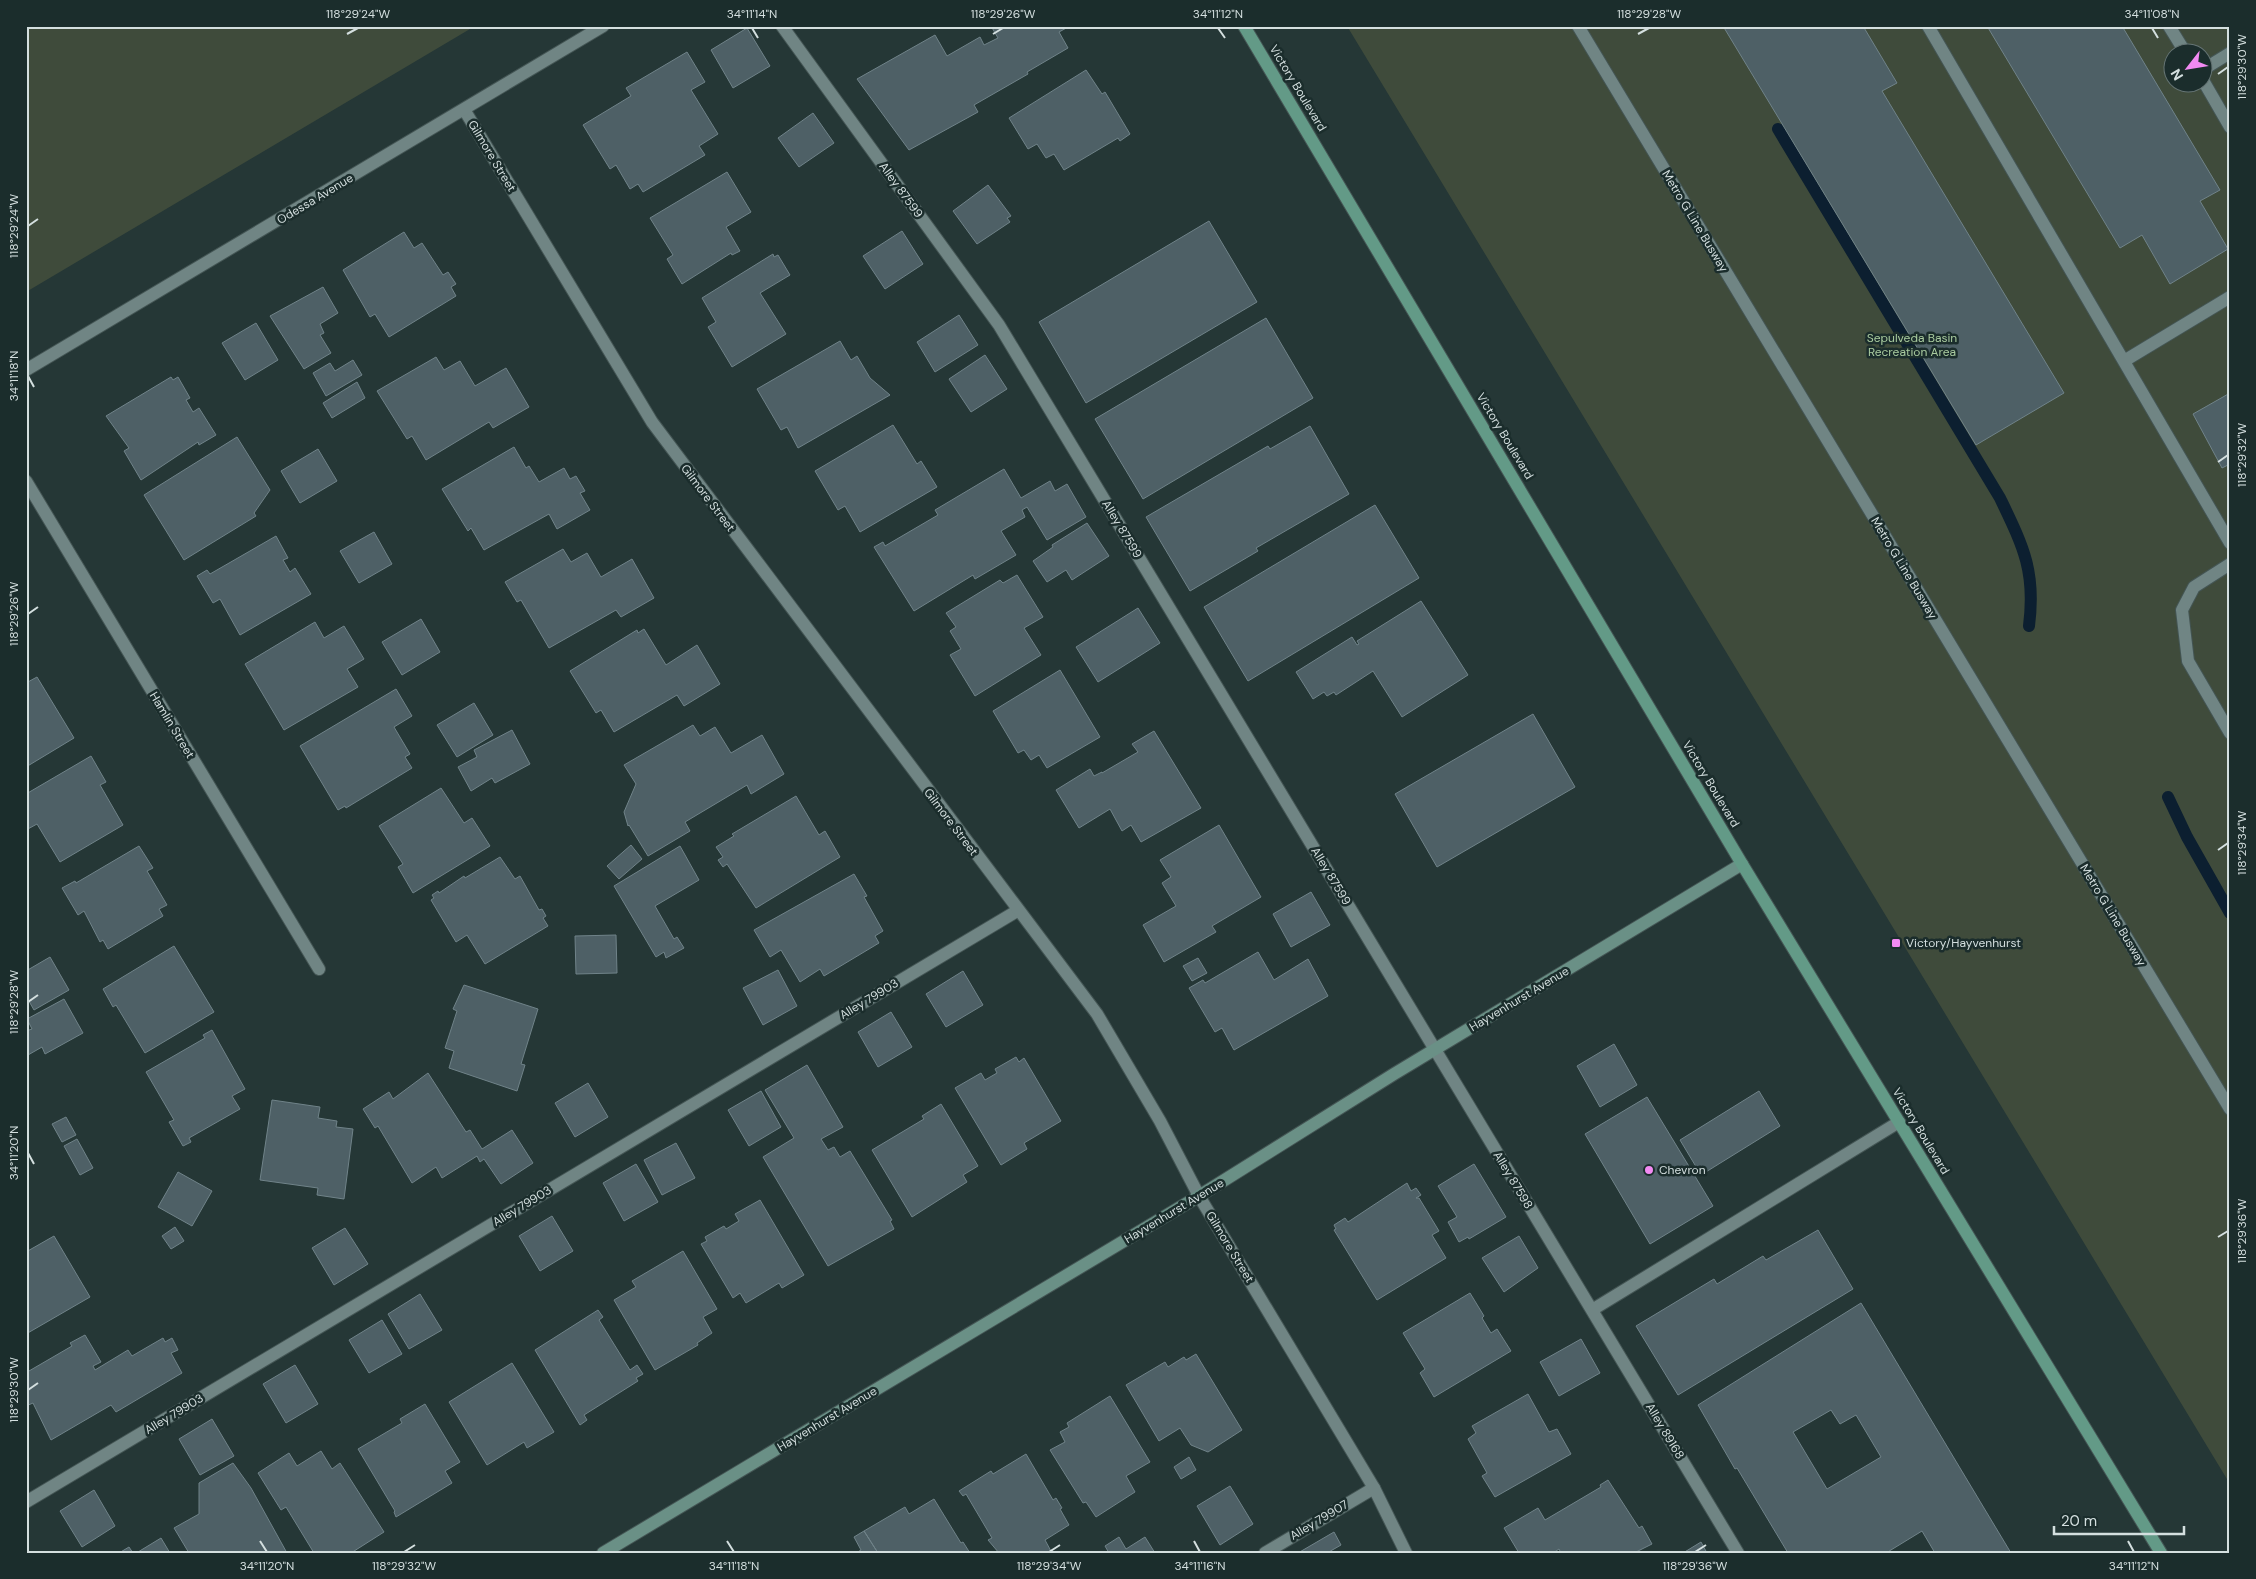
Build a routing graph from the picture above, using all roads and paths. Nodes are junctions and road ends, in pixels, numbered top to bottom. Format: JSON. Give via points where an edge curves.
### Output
{"nodes":[{"id":1,"x":603,"y":26,"type":"edge"},
{"id":2,"x":782,"y":26,"type":"edge"},
{"id":3,"x":1244,"y":26,"type":"edge"},
{"id":4,"x":1578,"y":26,"type":"edge"},
{"id":5,"x":1928,"y":26,"type":"edge"},
{"id":6,"x":2169,"y":26,"type":"edge"},
{"id":7,"x":2179,"y":42,"type":"edge"},
{"id":8,"x":2230,"y":53,"type":"edge"},
{"id":9,"x":2214,"y":63,"type":"edge"},
{"id":10,"x":2210,"y":92,"type":"edge"},
{"id":11,"x":465,"y":110,"type":"junction"},
{"id":12,"x":2230,"y":127,"type":"edge"},
{"id":13,"x":2230,"y":297,"type":"edge"},
{"id":14,"x":2124,"y":361,"type":"junction"},
{"id":15,"x":26,"y":370,"type":"edge"},
{"id":16,"x":26,"y":482,"type":"edge"},
{"id":17,"x":2230,"y":544,"type":"edge"},
{"id":18,"x":2230,"y":564,"type":"edge"},
{"id":19,"x":2230,"y":733,"type":"edge"},
{"id":20,"x":1742,"y":864,"type":"junction"},
{"id":21,"x":1017,"y":911,"type":"junction"},
{"id":22,"x":319,"y":969,"type":"dead end"},
{"id":23,"x":1435,"y":1050,"type":"junction"},
{"id":24,"x":2230,"y":1109,"type":"edge"},
{"id":25,"x":1899,"y":1122,"type":"junction"},
{"id":26,"x":1199,"y":1196,"type":"junction"},
{"id":27,"x":1592,"y":1310,"type":"junction"},
{"id":28,"x":1374,"y":1488,"type":"junction"},
{"id":29,"x":26,"y":1502,"type":"edge"},
{"id":30,"x":603,"y":1553,"type":"edge"},
{"id":31,"x":1265,"y":1553,"type":"edge"},
{"id":32,"x":1406,"y":1553,"type":"edge"},
{"id":33,"x":1738,"y":1553,"type":"edge"},
{"id":34,"x":2161,"y":1553,"type":"edge"}],
"edges":[{"from":1,"to":11,"type":"street","name":"Odessa Avenue"},
{"from":2,"to":23,"type":"street","name":"Alley 87599","via":[[999,325]]},
{"from":3,"to":20,"type":"main road","name":"Victory Boulevard"},
{"from":4,"to":24,"type":"street","name":"Metro G Line Busway"},
{"from":5,"to":14,"type":"street"},
{"from":6,"to":7,"type":"street"},
{"from":8,"to":9,"type":"street"},
{"from":10,"to":12,"type":"street"},
{"from":11,"to":15,"type":"street","name":"Odessa Avenue"},
{"from":11,"to":21,"type":"street","name":"Gilmore Street","via":[[652,422]]},
{"from":13,"to":14,"type":"street"},
{"from":14,"to":17,"type":"street"},
{"from":16,"to":22,"type":"street","name":"Hamlin Street"},
{"from":18,"to":19,"type":"street","via":[[2194,587],[2182,610],[2188,661]]},
{"from":20,"to":23,"type":"main road","name":"Hayvenhurst Avenue"},
{"from":20,"to":25,"type":"main road","name":"Victory Boulevard"},
{"from":21,"to":26,"type":"street","name":"Gilmore Street","via":[[1097,1014],[1160,1121]]},
{"from":21,"to":29,"type":"street","name":"Alley 79903"},
{"from":23,"to":26,"type":"main road","name":"Hayvenhurst Avenue"},
{"from":23,"to":27,"type":"street","name":"Alley 87598"},
{"from":25,"to":27,"type":"street"},
{"from":25,"to":34,"type":"main road","name":"Victory Boulevard"},
{"from":26,"to":28,"type":"street","name":"Gilmore Street"},
{"from":26,"to":30,"type":"main road","name":"Hayvenhurst Avenue"},
{"from":27,"to":33,"type":"street","name":"Alley 89168"},
{"from":28,"to":31,"type":"street","name":"Alley 79907"},
{"from":28,"to":32,"type":"street","name":"Gilmore Street"}]}
